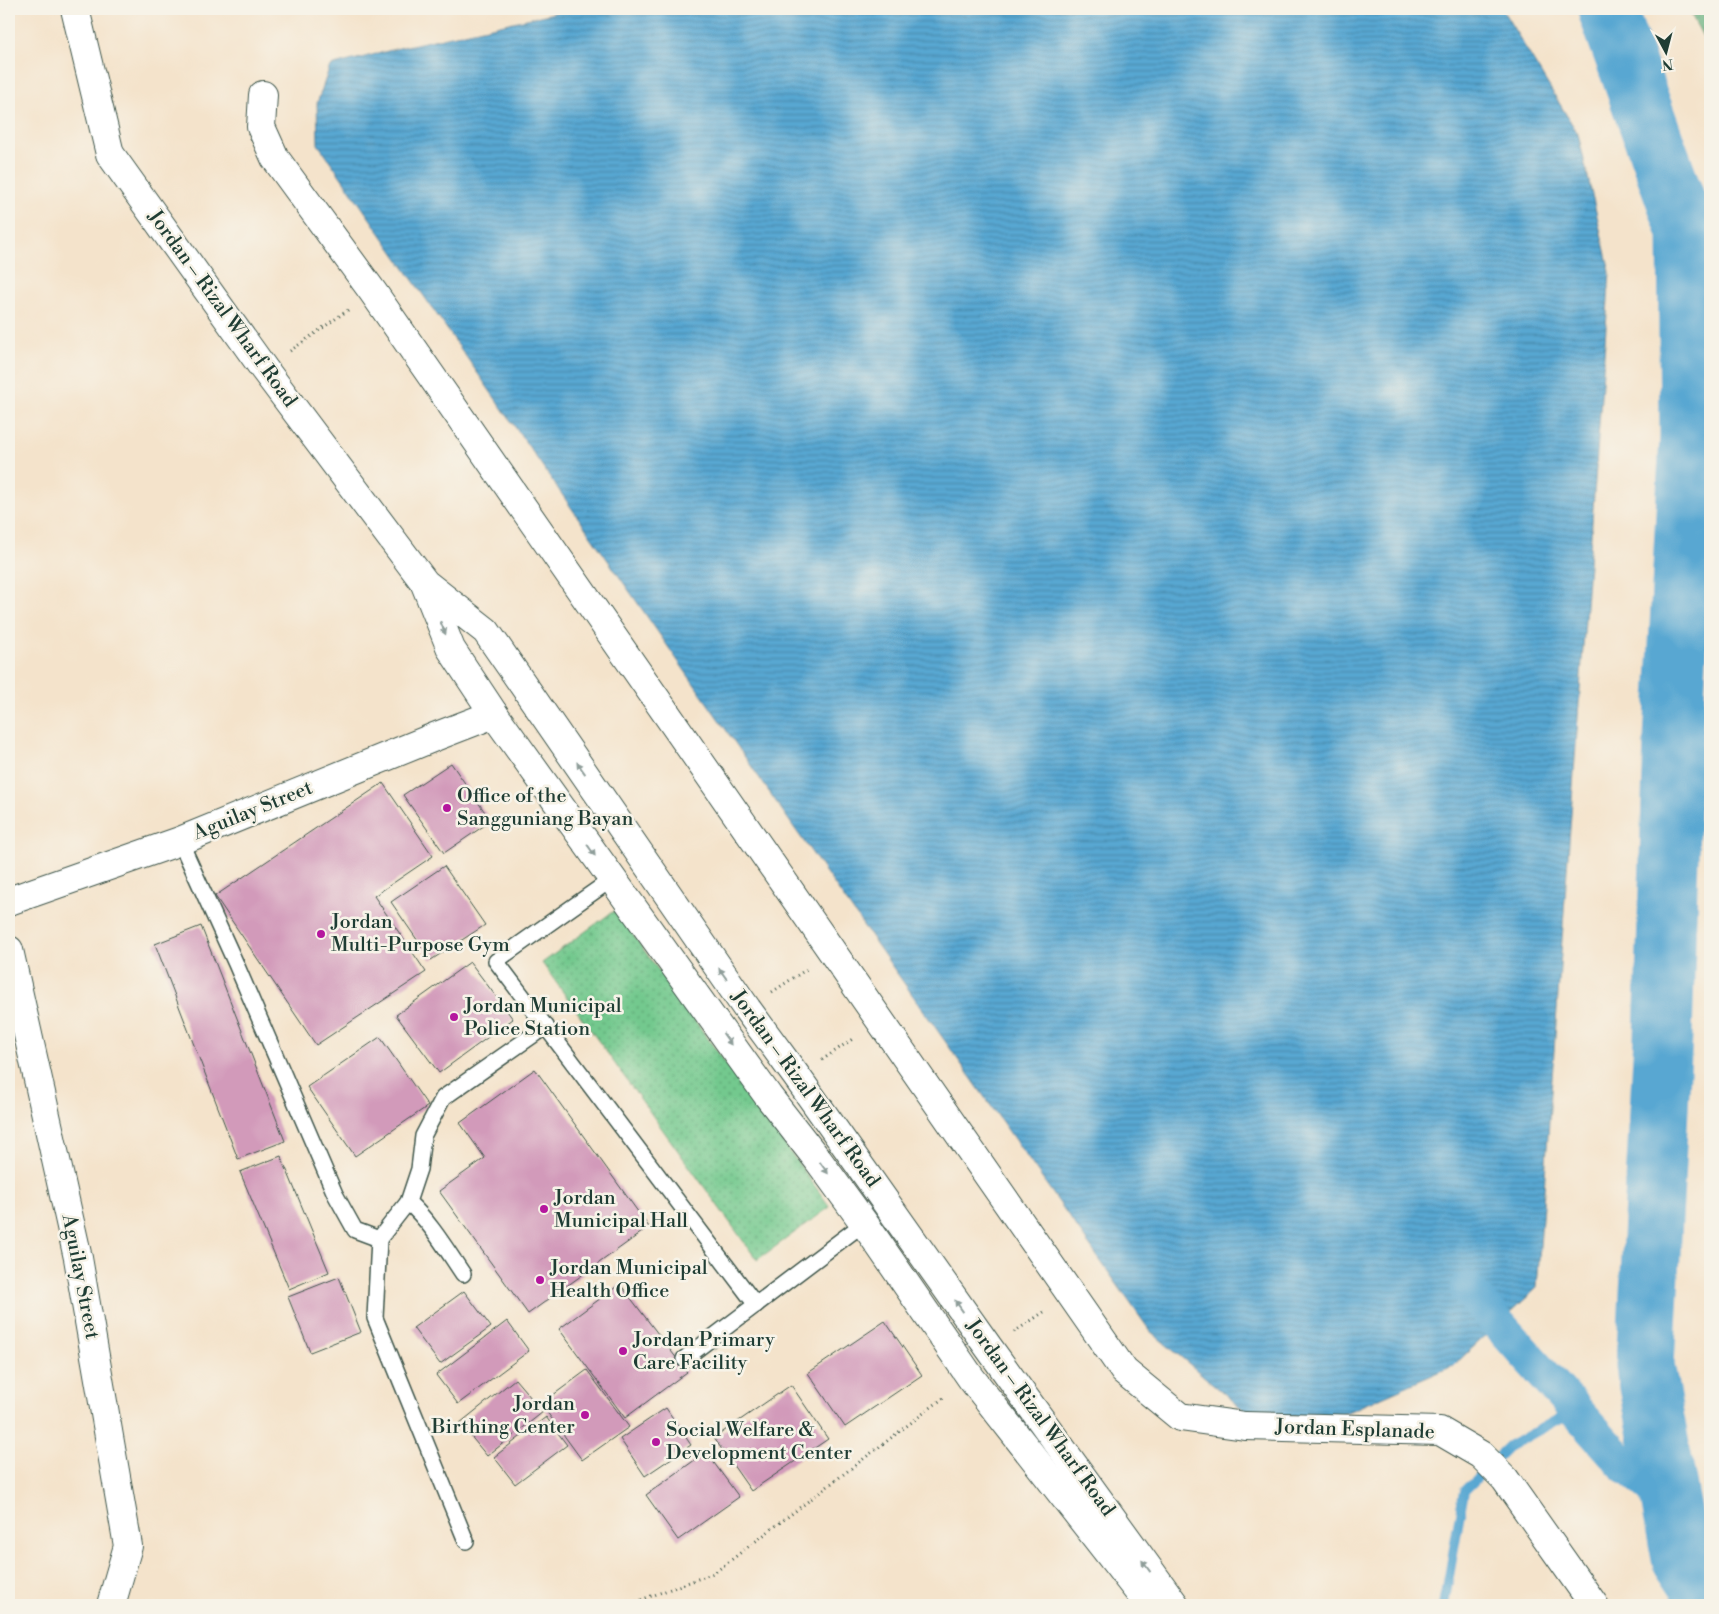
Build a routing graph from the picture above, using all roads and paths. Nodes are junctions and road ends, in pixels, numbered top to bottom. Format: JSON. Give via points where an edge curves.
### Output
{"nodes":[{"id":1,"x":75,"y":9,"type":"edge"},
{"id":2,"x":263,"y":95,"type":"dead end"},
{"id":3,"x":373,"y":292,"type":"junction"},
{"id":4,"x":264,"y":368,"type":"junction"},
{"id":5,"x":425,"y":582,"type":"junction"},
{"id":6,"x":494,"y":714,"type":"junction"},
{"id":7,"x":180,"y":841,"type":"junction"},
{"id":8,"x":612,"y":879,"type":"junction"},
{"id":9,"x":9,"y":901,"type":"edge"},
{"id":10,"x":9,"y":950,"type":"edge"},
{"id":11,"x":832,"y":952,"type":"junction"},
{"id":12,"x":747,"y":1009,"type":"junction"},
{"id":13,"x":546,"y":1026,"type":"junction"},
{"id":14,"x":408,"y":1202,"type":"junction"},
{"id":15,"x":864,"y":1223,"type":"junction"},
{"id":16,"x":379,"y":1239,"type":"junction"},
{"id":17,"x":463,"y":1274,"type":"dead end"},
{"id":18,"x":756,"y":1304,"type":"junction"},
{"id":19,"x":684,"y":1359,"type":"dead end"},
{"id":20,"x":971,"y":1378,"type":"junction"},
{"id":21,"x":466,"y":1541,"type":"dead end"},
{"id":22,"x":111,"y":1605,"type":"edge"},
{"id":23,"x":627,"y":1605,"type":"edge"},
{"id":24,"x":1149,"y":1605,"type":"edge"},
{"id":25,"x":1175,"y":1605,"type":"edge"},
{"id":26,"x":1594,"y":1605,"type":"edge"}],
"edges":[{"from":1,"to":4,"type":"street","name":"Jordan – Rizal Wharf Road","via":[[110,154]]},
{"from":2,"to":3,"type":"street","name":"Jordan Esplanade","via":[[261,126],[274,158]]},
{"from":3,"to":4,"type":"path"},
{"from":3,"to":11,"type":"street","name":"Jordan Esplanade"},
{"from":4,"to":5,"type":"street","name":"Jordan – Rizal Wharf Road"},
{"from":5,"to":6,"type":"street","name":"Jordan – Rizal Wharf Road","one_way":true,"via":[[451,649]]},
{"from":12,"to":5,"type":"street","name":"Jordan – Rizal Wharf Road","one_way":true,"via":[[486,631]]},
{"from":6,"to":7,"type":"street","name":"Aguilay Street"},
{"from":6,"to":8,"type":"street","name":"Jordan – Rizal Wharf Road","one_way":true},
{"from":7,"to":9,"type":"street","name":"Aguilay Street"},
{"from":7,"to":16,"type":"lane","via":[[335,1194],[356,1230]]},
{"from":8,"to":13,"type":"lane","via":[[496,961]]},
{"from":8,"to":15,"type":"street","name":"Jordan – Rizal Wharf Road","one_way":true},
{"from":10,"to":22,"type":"street","name":"Aguilay Street","via":[[78,1258],[128,1546]]},
{"from":11,"to":12,"type":"path"},
{"from":11,"to":26,"type":"street","name":"Jordan Esplanade","via":[[1124,1371],[1180,1417],[1244,1426],[1440,1431],[1481,1455],[1505,1479]]},
{"from":25,"to":12,"type":"street","name":"Jordan – Rizal Wharf Road","one_way":true},
{"from":13,"to":14,"type":"lane","via":[[443,1098],[423,1136],[419,1169]]},
{"from":13,"to":18,"type":"lane"},
{"from":14,"to":16,"type":"lane"},
{"from":14,"to":17,"type":"lane","via":[[421,1214]]},
{"from":15,"to":18,"type":"lane"},
{"from":15,"to":20,"type":"street","name":"Jordan – Rizal Wharf Road"},
{"from":16,"to":21,"type":"lane","via":[[375,1318]]},
{"from":18,"to":19,"type":"lane"},
{"from":20,"to":23,"type":"path","via":[[714,1573]]},
{"from":20,"to":24,"type":"street","name":"Jordan – Rizal Wharf Road"}]}
